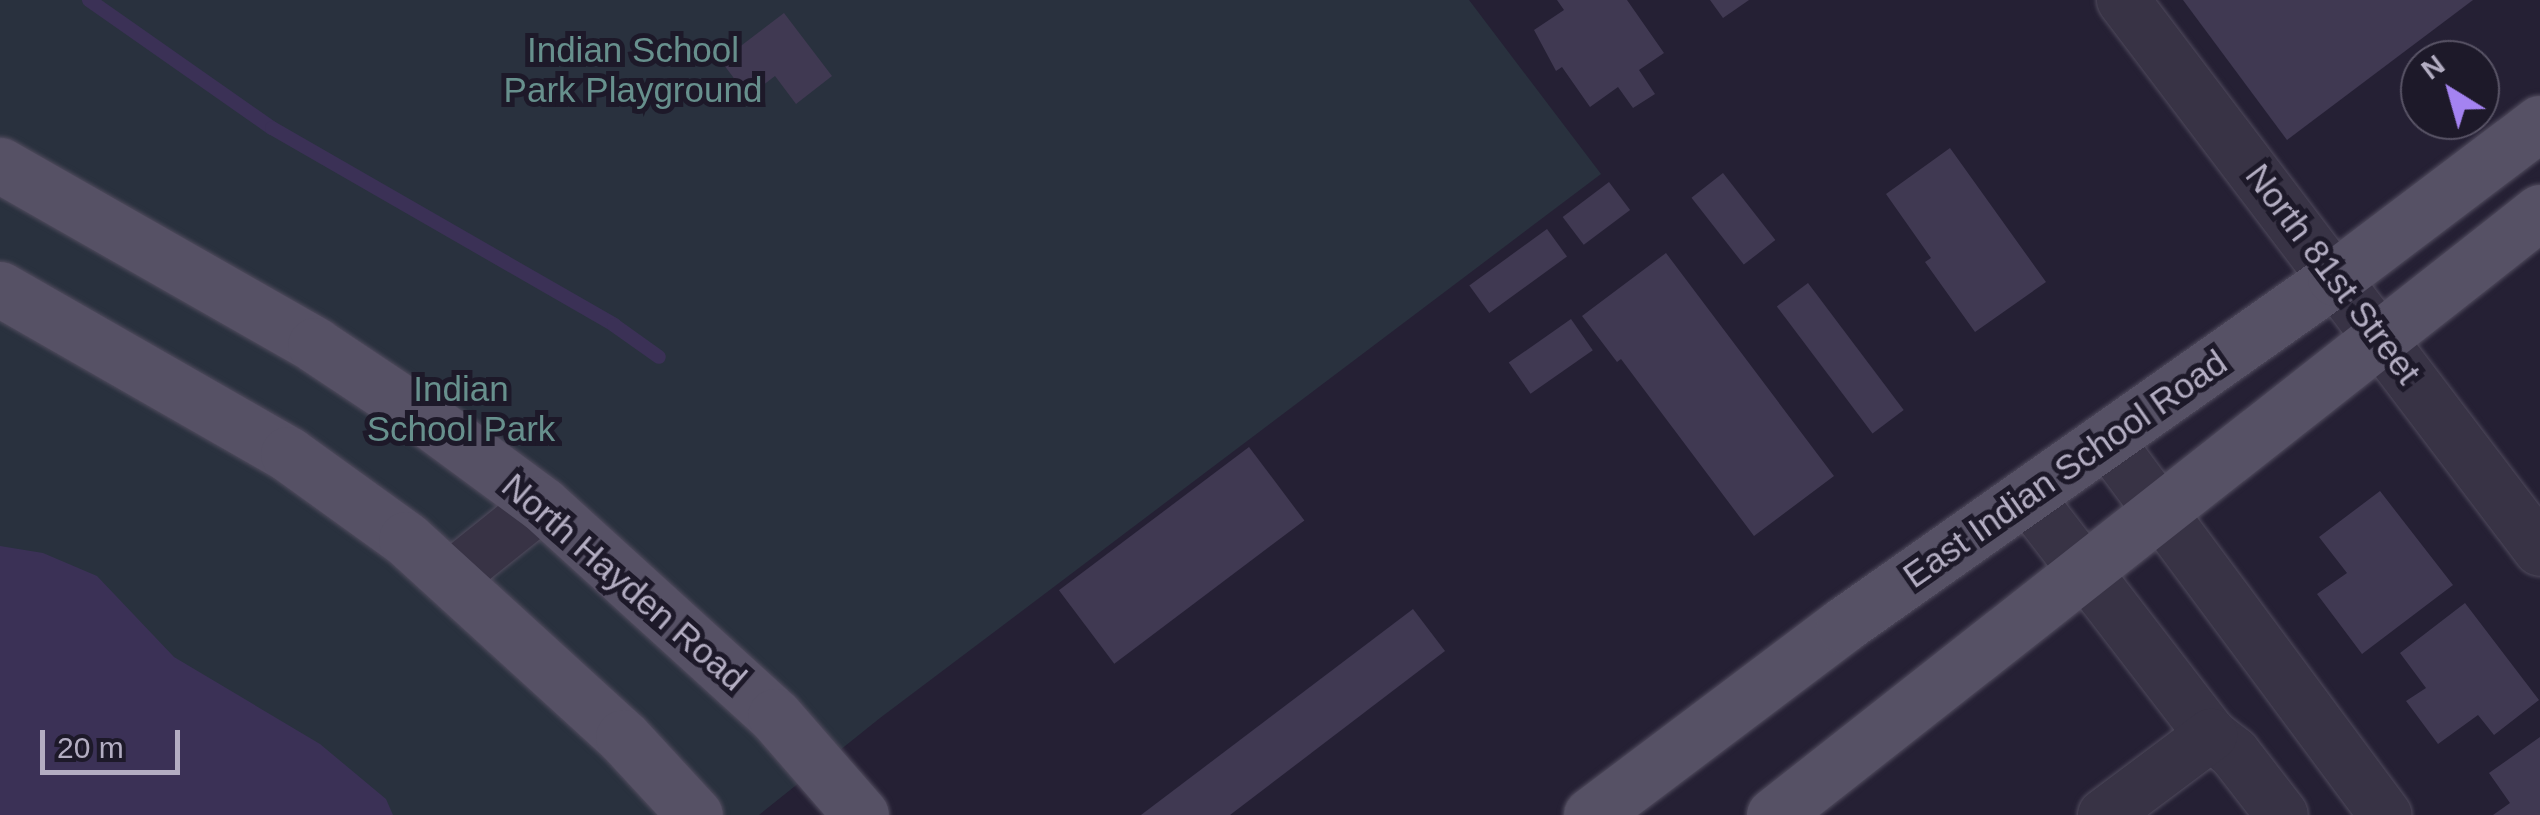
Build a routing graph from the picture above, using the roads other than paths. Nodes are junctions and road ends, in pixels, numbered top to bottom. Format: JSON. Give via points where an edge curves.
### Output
{"nodes":[{"id":1,"x":2123,"y":0,"type":"edge"},
{"id":2,"x":2540,"y":123,"type":"edge"},
{"id":3,"x":0,"y":166,"type":"edge"},
{"id":4,"x":2540,"y":212,"type":"edge"},
{"id":5,"x":2335,"y":278,"type":"junction"},
{"id":6,"x":0,"y":289,"type":"edge"},
{"id":7,"x":2380,"y":335,"type":"junction"},
{"id":8,"x":2108,"y":440,"type":"junction"},
{"id":9,"x":2027,"y":496,"type":"junction"},
{"id":10,"x":542,"y":504,"type":"junction"},
{"id":11,"x":2160,"y":511,"type":"junction"},
{"id":12,"x":2540,"y":550,"type":"edge"},
{"id":13,"x":2083,"y":572,"type":"junction"},
{"id":14,"x":451,"y":577,"type":"junction"},
{"id":15,"x":2210,"y":735,"type":"junction"},
{"id":16,"x":1787,"y":811,"type":"edge"},
{"id":17,"x":695,"y":815,"type":"edge"},
{"id":18,"x":861,"y":815,"type":"edge"},
{"id":19,"x":1591,"y":815,"type":"edge"},
{"id":20,"x":2104,"y":815,"type":"edge"},
{"id":21,"x":2282,"y":815,"type":"edge"},
{"id":22,"x":2386,"y":815,"type":"edge"}],
"edges":[{"from":1,"to":5,"type":"street","name":"North 81st Street"},
{"from":2,"to":5,"type":"main road","name":"East Indian School Road"},
{"from":3,"to":10,"type":"main road","name":"North Hayden Road","via":[[315,345]]},
{"from":4,"to":7,"type":"main road"},
{"from":5,"to":7,"type":"street","name":"North 81st Street"},
{"from":5,"to":8,"type":"main road","name":"East Indian School Road"},
{"from":6,"to":14,"type":"main road","via":[[288,454]]},
{"from":7,"to":11,"type":"main road"},
{"from":7,"to":12,"type":"street","name":"North 81st Street"},
{"from":8,"to":9,"type":"main road","name":"East Indian School Road"},
{"from":8,"to":11,"type":"street"},
{"from":9,"to":13,"type":"street"},
{"from":9,"to":19,"type":"main road","name":"East Indian School Road"},
{"from":10,"to":14,"type":"street"},
{"from":10,"to":18,"type":"main road","name":"North Hayden Road","via":[[774,716]]},
{"from":11,"to":13,"type":"main road"},
{"from":11,"to":22,"type":"street"},
{"from":13,"to":15,"type":"street"},
{"from":13,"to":16,"type":"main road"},
{"from":14,"to":17,"type":"main road","via":[[623,737]]},
{"from":15,"to":20,"type":"street"},
{"from":15,"to":21,"type":"street","via":[[2234,753]]}]}
